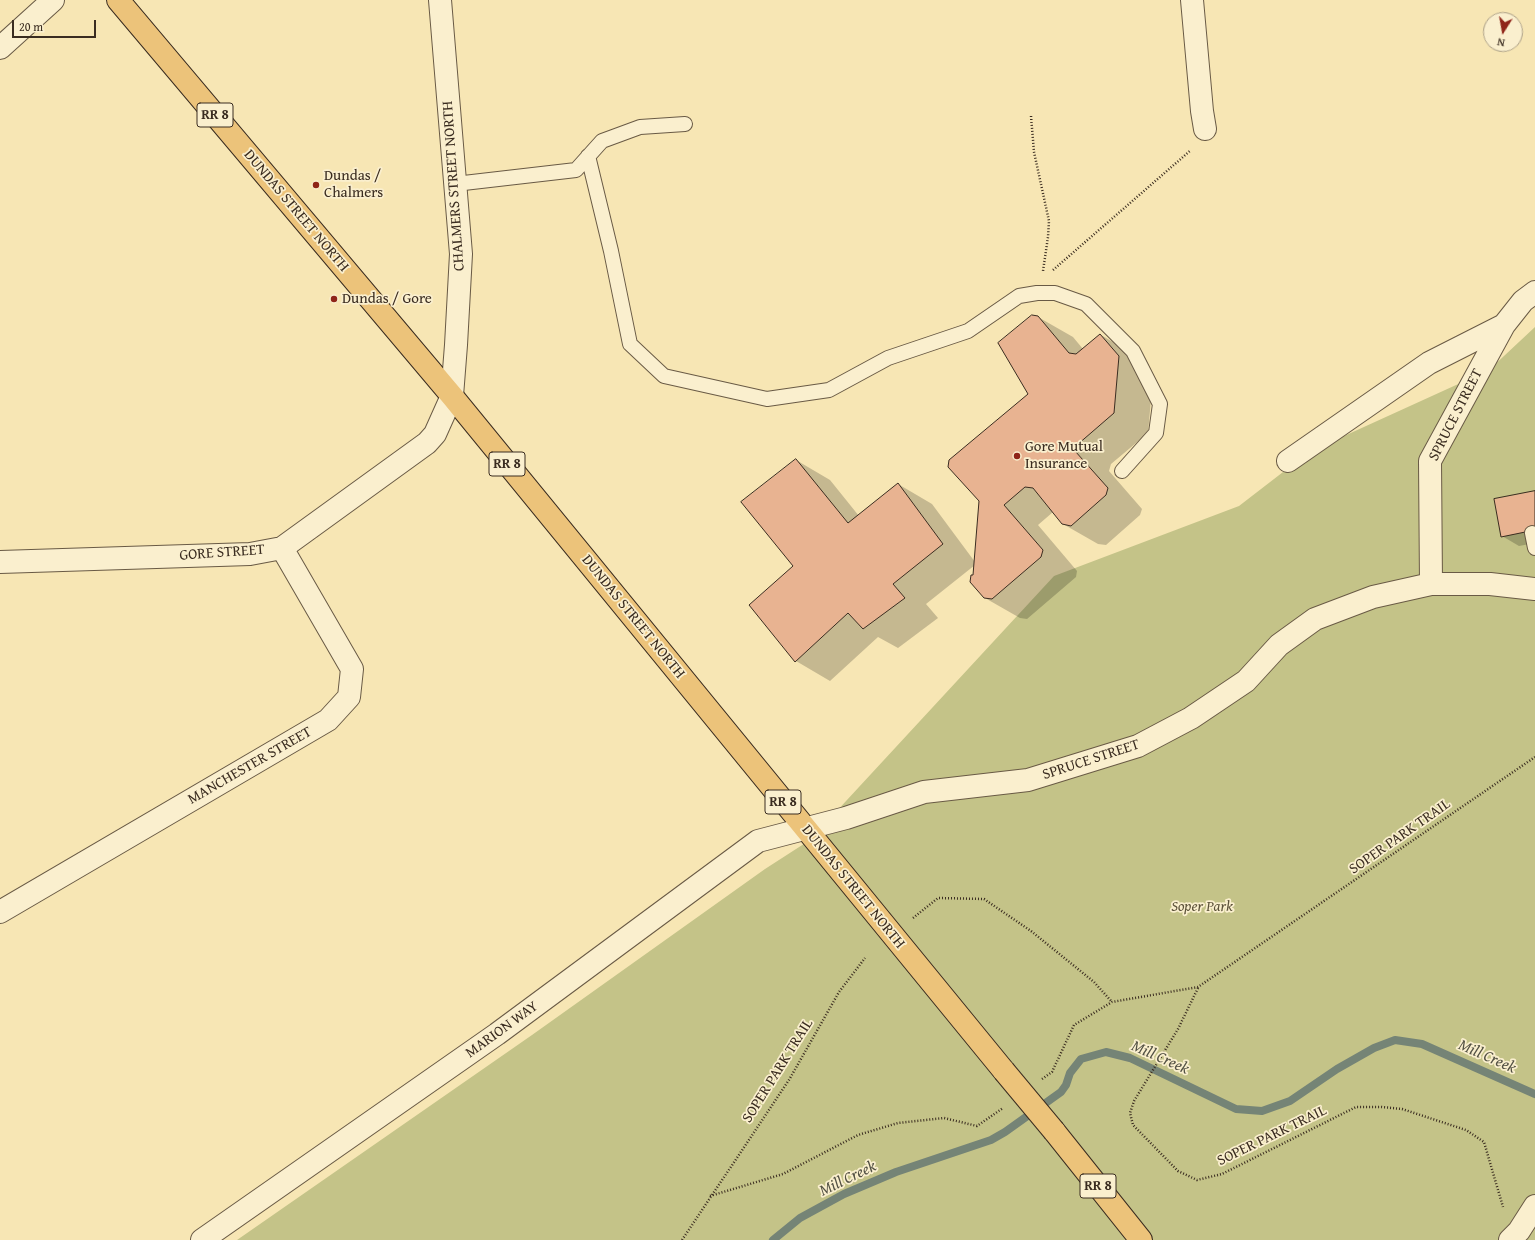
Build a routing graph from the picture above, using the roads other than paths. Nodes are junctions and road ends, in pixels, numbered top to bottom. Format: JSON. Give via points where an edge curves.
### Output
{"nodes":[{"id":1,"x":53,"y":0,"type":"edge"},
{"id":2,"x":118,"y":0,"type":"edge"},
{"id":3,"x":440,"y":0,"type":"edge"},
{"id":4,"x":1192,"y":0,"type":"edge"},
{"id":5,"x":0,"y":48,"type":"edge"},
{"id":6,"x":686,"y":124,"type":"dead end"},
{"id":7,"x":1205,"y":129,"type":"dead end"},
{"id":8,"x":588,"y":156,"type":"junction"},
{"id":9,"x":455,"y":184,"type":"junction"},
{"id":10,"x":1535,"y":292,"type":"edge"},
{"id":11,"x":1504,"y":325,"type":"junction"},
{"id":12,"x":452,"y":396,"type":"junction"},
{"id":13,"x":1288,"y":461,"type":"dead end"},
{"id":14,"x":1122,"y":471,"type":"dead end"},
{"id":15,"x":1532,"y":533,"type":"dead end"},
{"id":16,"x":282,"y":548,"type":"junction"},
{"id":17,"x":1535,"y":548,"type":"edge"},
{"id":18,"x":0,"y":562,"type":"edge"},
{"id":19,"x":1431,"y":584,"type":"junction"},
{"id":20,"x":1535,"y":589,"type":"edge"},
{"id":21,"x":806,"y":829,"type":"junction"},
{"id":22,"x":0,"y":912,"type":"edge"},
{"id":23,"x":1535,"y":1206,"type":"edge"},
{"id":24,"x":202,"y":1240,"type":"edge"},
{"id":25,"x":1141,"y":1240,"type":"edge"},
{"id":26,"x":1510,"y":1240,"type":"edge"}],
"edges":[{"from":1,"to":5,"type":"street"},
{"from":2,"to":12,"type":"main road","name":"DUNDAS STREET NORTH","number":"RR 8"},
{"from":3,"to":9,"type":"street","name":"CHALMERS STREET NORTH"},
{"from":4,"to":7,"type":"street"},
{"from":6,"to":8,"type":"lane","via":[[640,127],[602,141]]},
{"from":8,"to":9,"type":"lane","via":[[576,170]]},
{"from":8,"to":14,"type":"lane","via":[[630,344],[664,376],[767,399],[829,390],[888,358],[968,331],[1019,296],[1039,287],[1086,304],[1133,351],[1160,404],[1156,432]]},
{"from":9,"to":12,"type":"street","name":"CHALMERS STREET NORTH","via":[[460,254]]},
{"from":10,"to":11,"type":"street","name":"SPRUCE STREET","via":[[1523,301]]},
{"from":11,"to":13,"type":"street","name":"SPRUCE STREET","via":[[1429,363]]},
{"from":11,"to":19,"type":"street","name":"SPRUCE STREET","via":[[1430,461]]},
{"from":12,"to":16,"type":"street","name":"GORE STREET","via":[[428,444]]},
{"from":12,"to":21,"type":"main road","name":"DUNDAS STREET NORTH","number":"RR 8"},
{"from":15,"to":17,"type":"lane"},
{"from":16,"to":18,"type":"street","name":"GORE STREET","via":[[250,554]]},
{"from":16,"to":22,"type":"street","name":"MANCHESTER STREET","via":[[352,669],[349,697],[328,720]]},
{"from":19,"to":20,"type":"street","name":"SPRUCE STREET","via":[[1490,584]]},
{"from":19,"to":21,"type":"street","name":"SPRUCE STREET","via":[[1374,597],[1315,619],[1279,645],[1246,681],[1191,718],[1138,746],[1028,780],[924,792]]},
{"from":21,"to":24,"type":"street","name":"MARION WAY","via":[[758,842],[497,1034]]},
{"from":21,"to":25,"type":"main road","name":"DUNDAS STREET NORTH","number":"RR 8","bridge":true},
{"from":23,"to":26,"type":"street"}]}
